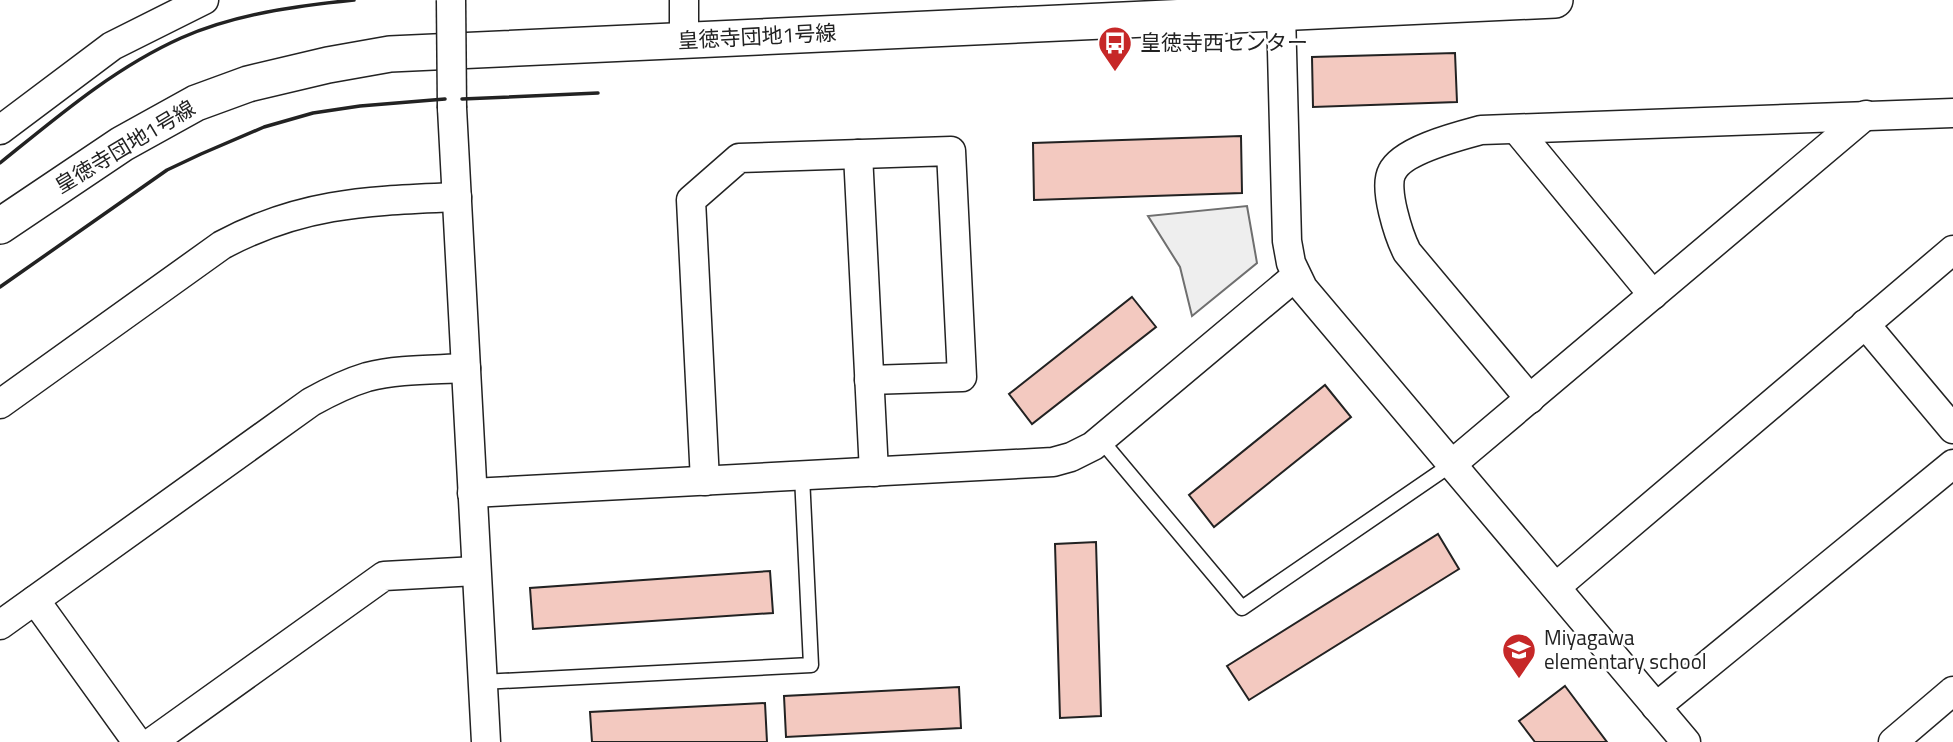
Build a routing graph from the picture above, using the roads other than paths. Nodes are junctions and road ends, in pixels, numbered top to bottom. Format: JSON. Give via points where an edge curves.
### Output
{"nodes":[{"id":1,"x":204,"y":0,"type":"edge"},
{"id":2,"x":451,"y":0,"type":"edge"},
{"id":3,"x":684,"y":0,"type":"edge"},
{"id":4,"x":1555,"y":0,"type":"edge"},
{"id":5,"x":1455,"y":2,"type":"edge"},
{"id":6,"x":1280,"y":13,"type":"junction"},
{"id":7,"x":684,"y":40,"type":"junction"},
{"id":8,"x":1953,"y":113,"type":"edge"},
{"id":9,"x":1866,"y":115,"type":"junction"},
{"id":10,"x":0,"y":130,"type":"edge"},
{"id":11,"x":1517,"y":130,"type":"junction"},
{"id":12,"x":858,"y":154,"type":"junction"},
{"id":13,"x":457,"y":197,"type":"junction"},
{"id":14,"x":0,"y":226,"type":"edge"},
{"id":15,"x":1953,"y":250,"type":"edge"},
{"id":16,"x":1296,"y":276,"type":"junction"},
{"id":17,"x":1653,"y":295,"type":"junction"},
{"id":18,"x":1866,"y":324,"type":"junction"},
{"id":19,"x":466,"y":368,"type":"junction"},
{"id":20,"x":869,"y":380,"type":"junction"},
{"id":21,"x":1530,"y":399,"type":"junction"},
{"id":22,"x":0,"y":404,"type":"edge"},
{"id":23,"x":1953,"y":429,"type":"edge"},
{"id":24,"x":1101,"y":440,"type":"junction"},
{"id":25,"x":1452,"y":464,"type":"junction"},
{"id":26,"x":1953,"y":464,"type":"edge"},
{"id":27,"x":874,"y":472,"type":"junction"},
{"id":28,"x":802,"y":475,"type":"junction"},
{"id":29,"x":705,"y":481,"type":"junction"},
{"id":30,"x":472,"y":493,"type":"junction"},
{"id":31,"x":476,"y":571,"type":"junction"},
{"id":32,"x":1556,"y":587,"type":"junction"},
{"id":33,"x":35,"y":600,"type":"junction"},
{"id":34,"x":0,"y":625,"type":"edge"},
{"id":35,"x":482,"y":682,"type":"junction"},
{"id":36,"x":1953,"y":691,"type":"edge"},
{"id":37,"x":1656,"y":707,"type":"junction"},
{"id":38,"x":137,"y":742,"type":"edge"},
{"id":39,"x":152,"y":742,"type":"edge"},
{"id":40,"x":485,"y":742,"type":"edge"},
{"id":41,"x":1686,"y":742,"type":"edge"},
{"id":42,"x":1893,"y":742,"type":"edge"}],
"edges":[{"from":1,"to":10,"type":"street","via":[[112,46]]},
{"from":2,"to":13,"type":"street","bridge":true},
{"from":3,"to":7,"type":"street"},
{"from":4,"to":5,"type":"street","name":"皇徳寺団地1号線"},
{"from":5,"to":6,"type":"street","name":"皇徳寺団地1号線"},
{"from":6,"to":7,"type":"street","name":"皇徳寺団地1号線"},
{"from":6,"to":16,"type":"street","via":[[1287,241]]},
{"from":7,"to":14,"type":"street","name":"皇徳寺団地1号線","via":[[390,54],[247,84],[196,103],[121,144]]},
{"from":8,"to":9,"type":"street"},
{"from":9,"to":11,"type":"street"},
{"from":9,"to":17,"type":"street"},
{"from":11,"to":17,"type":"street"},
{"from":11,"to":21,"type":"street","via":[[1481,130],[1408,156],[1392,171],[1389,184],[1407,252]]},
{"from":12,"to":20,"type":"street"},
{"from":12,"to":20,"type":"street","via":[[951,151],[961,350],[962,377]]},
{"from":12,"to":29,"type":"street","via":[[739,158],[691,200]]},
{"from":13,"to":19,"type":"street"},
{"from":13,"to":22,"type":"street","via":[[327,207],[248,231]]},
{"from":15,"to":18,"type":"street"},
{"from":16,"to":24,"type":"street"},
{"from":16,"to":25,"type":"street"},
{"from":17,"to":21,"type":"street"},
{"from":18,"to":23,"type":"street"},
{"from":18,"to":32,"type":"street"},
{"from":19,"to":30,"type":"street"},
{"from":19,"to":33,"type":"street","via":[[367,377],[311,402]]},
{"from":20,"to":27,"type":"street"},
{"from":21,"to":25,"type":"street"},
{"from":24,"to":25,"type":"lane","via":[[1242,608]]},
{"from":24,"to":27,"type":"street","via":[[1053,463]]},
{"from":25,"to":32,"type":"street"},
{"from":26,"to":37,"type":"street"},
{"from":27,"to":28,"type":"street"},
{"from":28,"to":29,"type":"street"},
{"from":28,"to":35,"type":"lane","via":[[811,665]]},
{"from":29,"to":30,"type":"street"},
{"from":30,"to":31,"type":"street"},
{"from":31,"to":35,"type":"street"},
{"from":31,"to":39,"type":"street","via":[[384,576]]},
{"from":32,"to":37,"type":"street"},
{"from":33,"to":34,"type":"street"},
{"from":33,"to":38,"type":"street"},
{"from":35,"to":40,"type":"street"},
{"from":36,"to":42,"type":"street"},
{"from":37,"to":41,"type":"street"}]}
